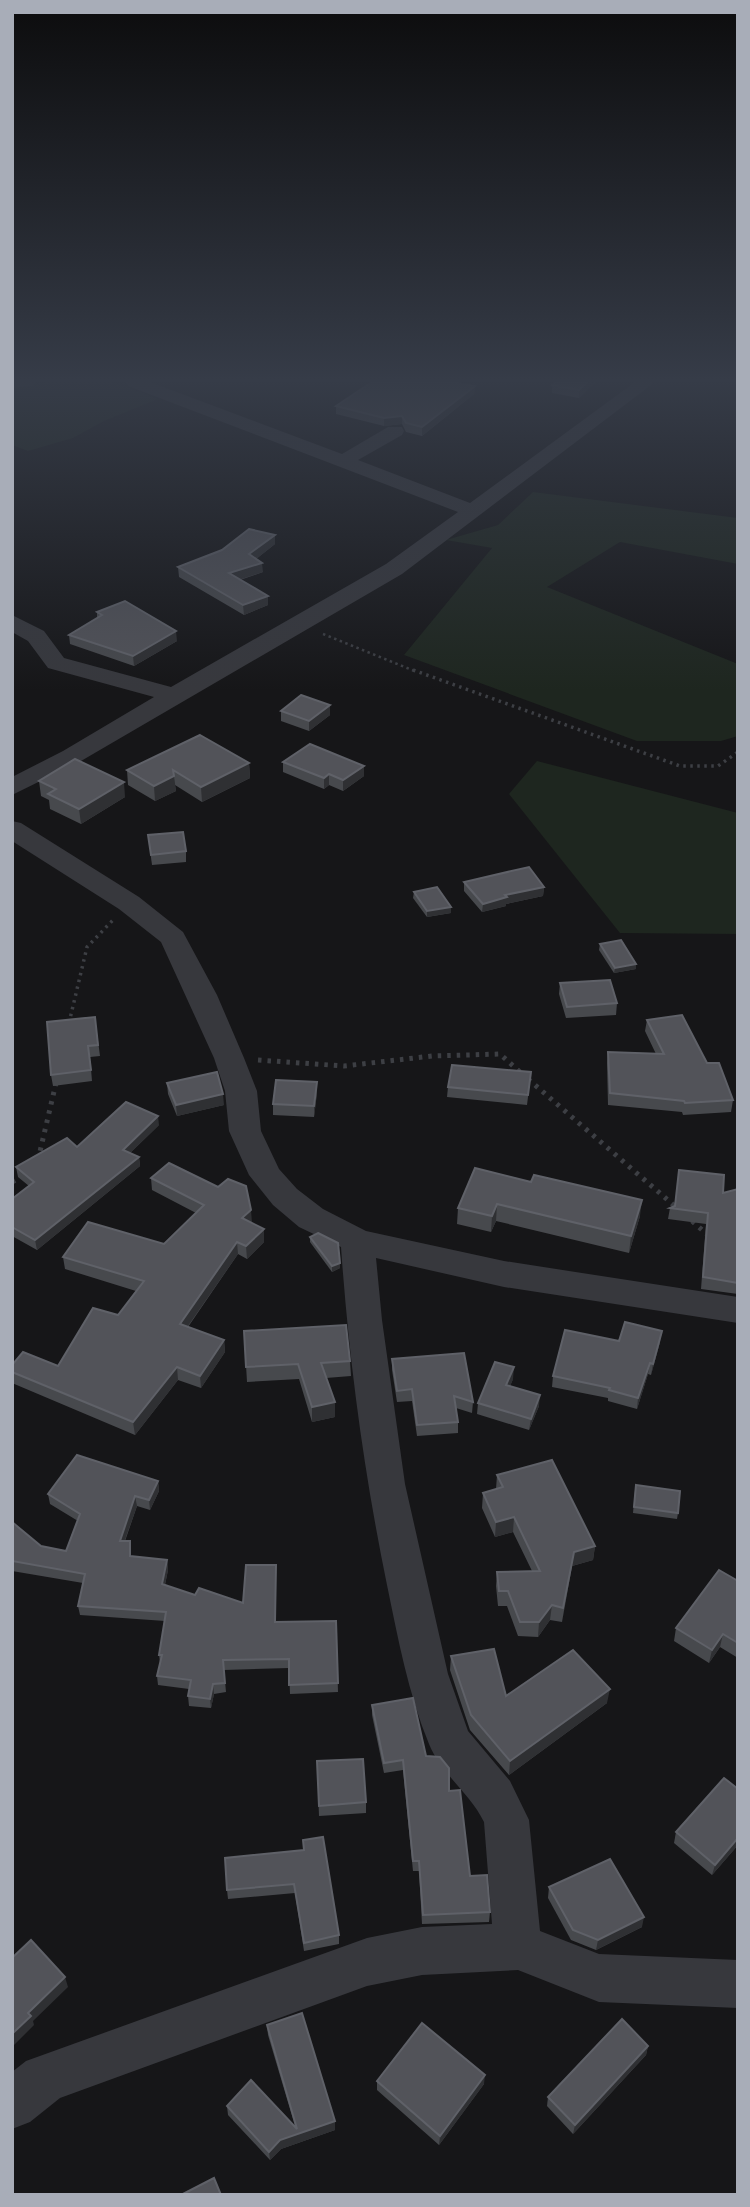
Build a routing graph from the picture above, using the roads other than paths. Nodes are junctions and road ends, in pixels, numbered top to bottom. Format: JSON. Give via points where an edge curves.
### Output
{"nodes":[{"id":1,"x":404,"y":485,"type":"edge"},
{"id":2,"x":509,"y":485,"type":"edge"},
{"id":3,"x":474,"y":511,"type":"junction"},
{"id":4,"x":12,"y":622,"type":"edge"},
{"id":5,"x":174,"y":695,"type":"junction"},
{"id":6,"x":12,"y":787,"type":"edge"},
{"id":7,"x":12,"y":829,"type":"edge"},
{"id":8,"x":358,"y":1241,"type":"junction"},
{"id":9,"x":738,"y":1310,"type":"edge"},
{"id":10,"x":518,"y":1946,"type":"junction"},
{"id":11,"x":738,"y":1984,"type":"edge"},
{"id":12,"x":12,"y":2104,"type":"edge"}],
"edges":[{"from":1,"to":3,"type":"street"},
{"from":2,"to":3,"type":"street"},
{"from":3,"to":5,"type":"street","via":[[394,569]]},
{"from":4,"to":5,"type":"street","via":[[36,636],[56,663]]},
{"from":5,"to":6,"type":"street"},
{"from":7,"to":8,"type":"street","via":[[129,903],[173,938],[229,1058],[241,1091],[245,1131],[265,1175],[311,1218]]},
{"from":8,"to":9,"type":"street","via":[[504,1274]]},
{"from":8,"to":10,"type":"street","via":[[363,1320],[386,1484],[427,1674],[450,1742],[495,1796],[506,1820]]},
{"from":10,"to":11,"type":"street","via":[[599,1978]]},
{"from":10,"to":12,"type":"street","via":[[422,1951],[367,1962],[44,2079]]}]}
